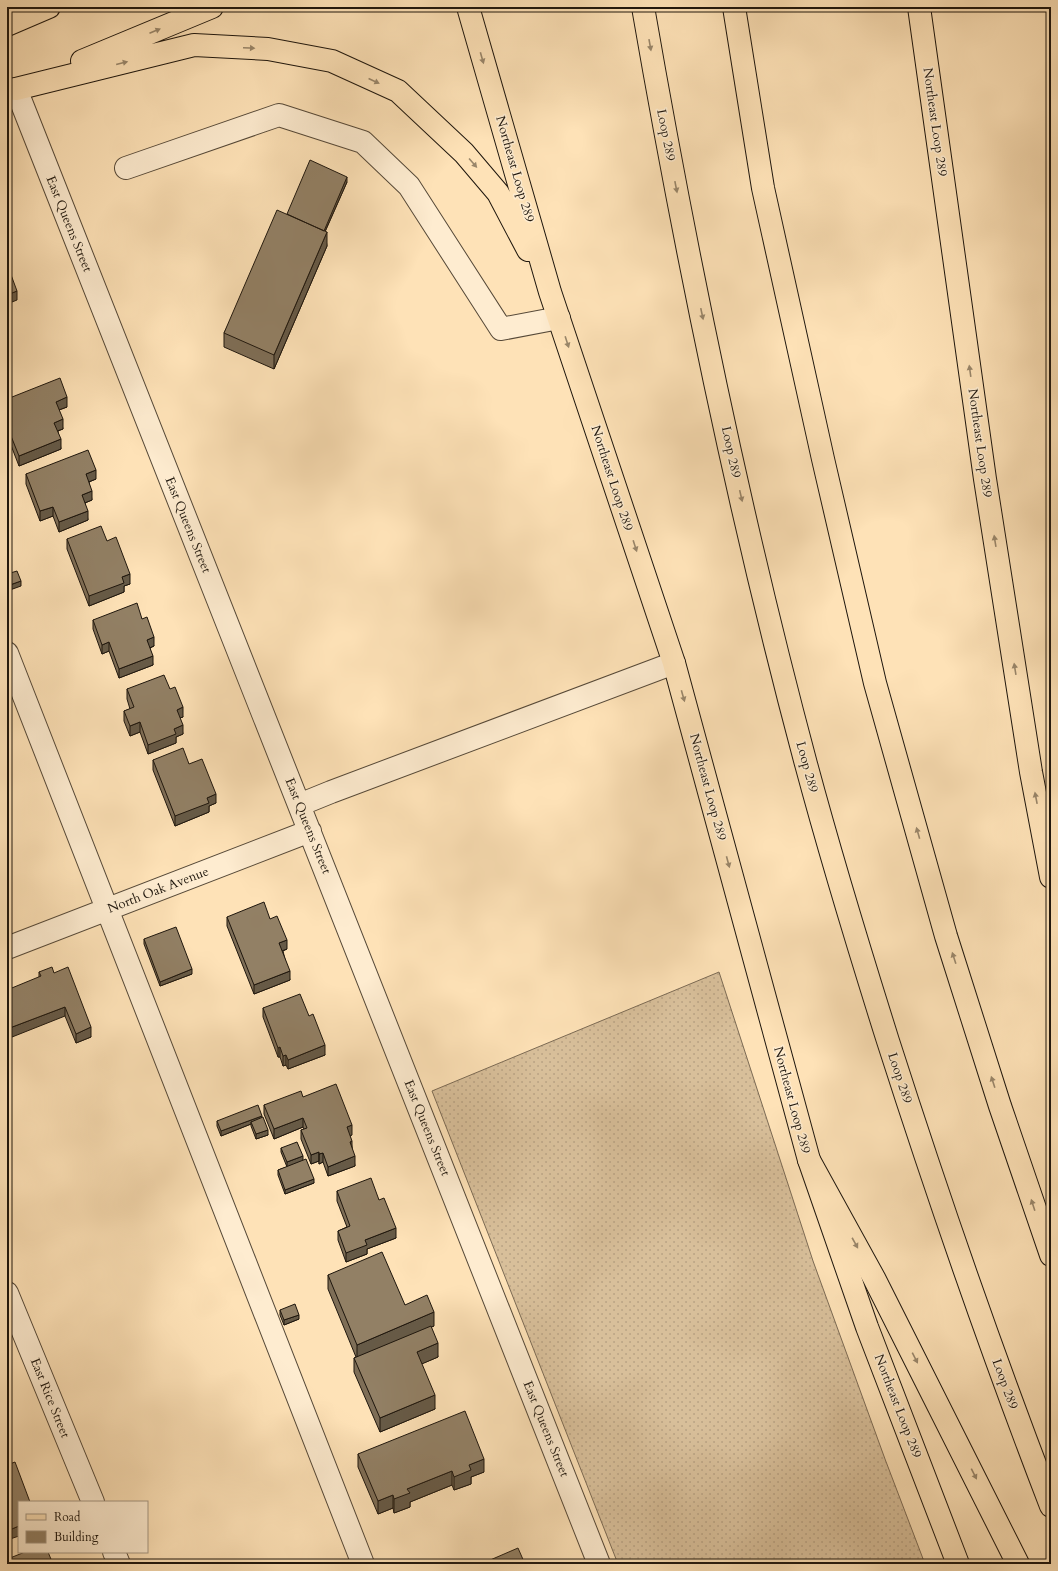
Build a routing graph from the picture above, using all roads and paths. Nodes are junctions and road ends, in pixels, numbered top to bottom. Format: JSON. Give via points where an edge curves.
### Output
{"nodes":[{"id":1,"x":49,"y":7,"type":"edge"},
{"id":2,"x":212,"y":7,"type":"edge"},
{"id":3,"x":643,"y":7,"type":"edge"},
{"id":4,"x":734,"y":7,"type":"edge"},
{"id":5,"x":919,"y":7,"type":"edge"},
{"id":6,"x":472,"y":13,"type":"edge"},
{"id":7,"x":7,"y":25,"type":"edge"},
{"id":8,"x":10,"y":88,"type":"edge"},
{"id":9,"x":126,"y":168,"type":"dead end"},
{"id":10,"x":550,"y":292,"type":"junction"},
{"id":11,"x":559,"y":318,"type":"junction"},
{"id":12,"x":7,"y":653,"type":"edge"},
{"id":13,"x":674,"y":663,"type":"junction"},
{"id":14,"x":299,"y":805,"type":"junction"},
{"id":15,"x":310,"y":831,"type":"junction"},
{"id":16,"x":1051,"y":877,"type":"edge"},
{"id":17,"x":108,"y":909,"type":"junction"},
{"id":18,"x":7,"y":948,"type":"edge"},
{"id":19,"x":808,"y":1160,"type":"junction"},
{"id":20,"x":1051,"y":1255,"type":"edge"},
{"id":21,"x":7,"y":1293,"type":"edge"},
{"id":22,"x":94,"y":1501,"type":"edge"},
{"id":23,"x":1051,"y":1506,"type":"edge"},
{"id":24,"x":114,"y":1553,"type":"edge"},
{"id":25,"x":119,"y":1564,"type":"edge"},
{"id":26,"x":363,"y":1564,"type":"edge"},
{"id":27,"x":599,"y":1564,"type":"edge"},
{"id":28,"x":958,"y":1564,"type":"edge"},
{"id":29,"x":1018,"y":1564,"type":"edge"}],
"edges":[{"from":1,"to":7,"type":"main road"},
{"from":8,"to":2,"type":"main road","one_way":true},
{"from":3,"to":23,"type":"main road","name":"Loop 289","one_way":true,"via":[[692,268],[727,434],[763,594],[807,768],[852,925],[922,1148],[1012,1406]]},
{"from":20,"to":4,"type":"main road","one_way":true,"via":[[946,936],[875,683],[763,188]]},
{"from":16,"to":5,"type":"main road","name":"Northeast Loop 289","one_way":true,"via":[[1031,772],[988,494]]},
{"from":6,"to":10,"type":"main road","name":"Northeast Loop 289","one_way":true},
{"from":8,"to":10,"type":"main road","one_way":true,"via":[[194,45],[268,49],[332,61],[398,92],[464,153],[498,193]]},
{"from":8,"to":14,"type":"street","name":"East Queens Street"},
{"from":9,"to":11,"type":"street","via":[[279,115],[362,142],[409,186],[501,328]]},
{"from":10,"to":11,"type":"main road","name":"Northeast Loop 289"},
{"from":11,"to":13,"type":"main road","name":"Northeast Loop 289","one_way":true},
{"from":12,"to":17,"type":"street"},
{"from":13,"to":14,"type":"street"},
{"from":13,"to":19,"type":"main road","name":"Northeast Loop 289","one_way":true},
{"from":14,"to":15,"type":"street","name":"East Queens Street"},
{"from":15,"to":17,"type":"street","name":"North Oak Avenue"},
{"from":15,"to":27,"type":"street","name":"East Queens Street"},
{"from":17,"to":18,"type":"street","name":"North Oak Avenue"},
{"from":17,"to":26,"type":"street"},
{"from":19,"to":28,"type":"main road","name":"Northeast Loop 289","via":[[867,1327]]},
{"from":19,"to":29,"type":"main road","one_way":true,"via":[[874,1278]]},
{"from":21,"to":22,"type":"street","name":"East Rice Street"},
{"from":24,"to":25,"type":"street"}]}
